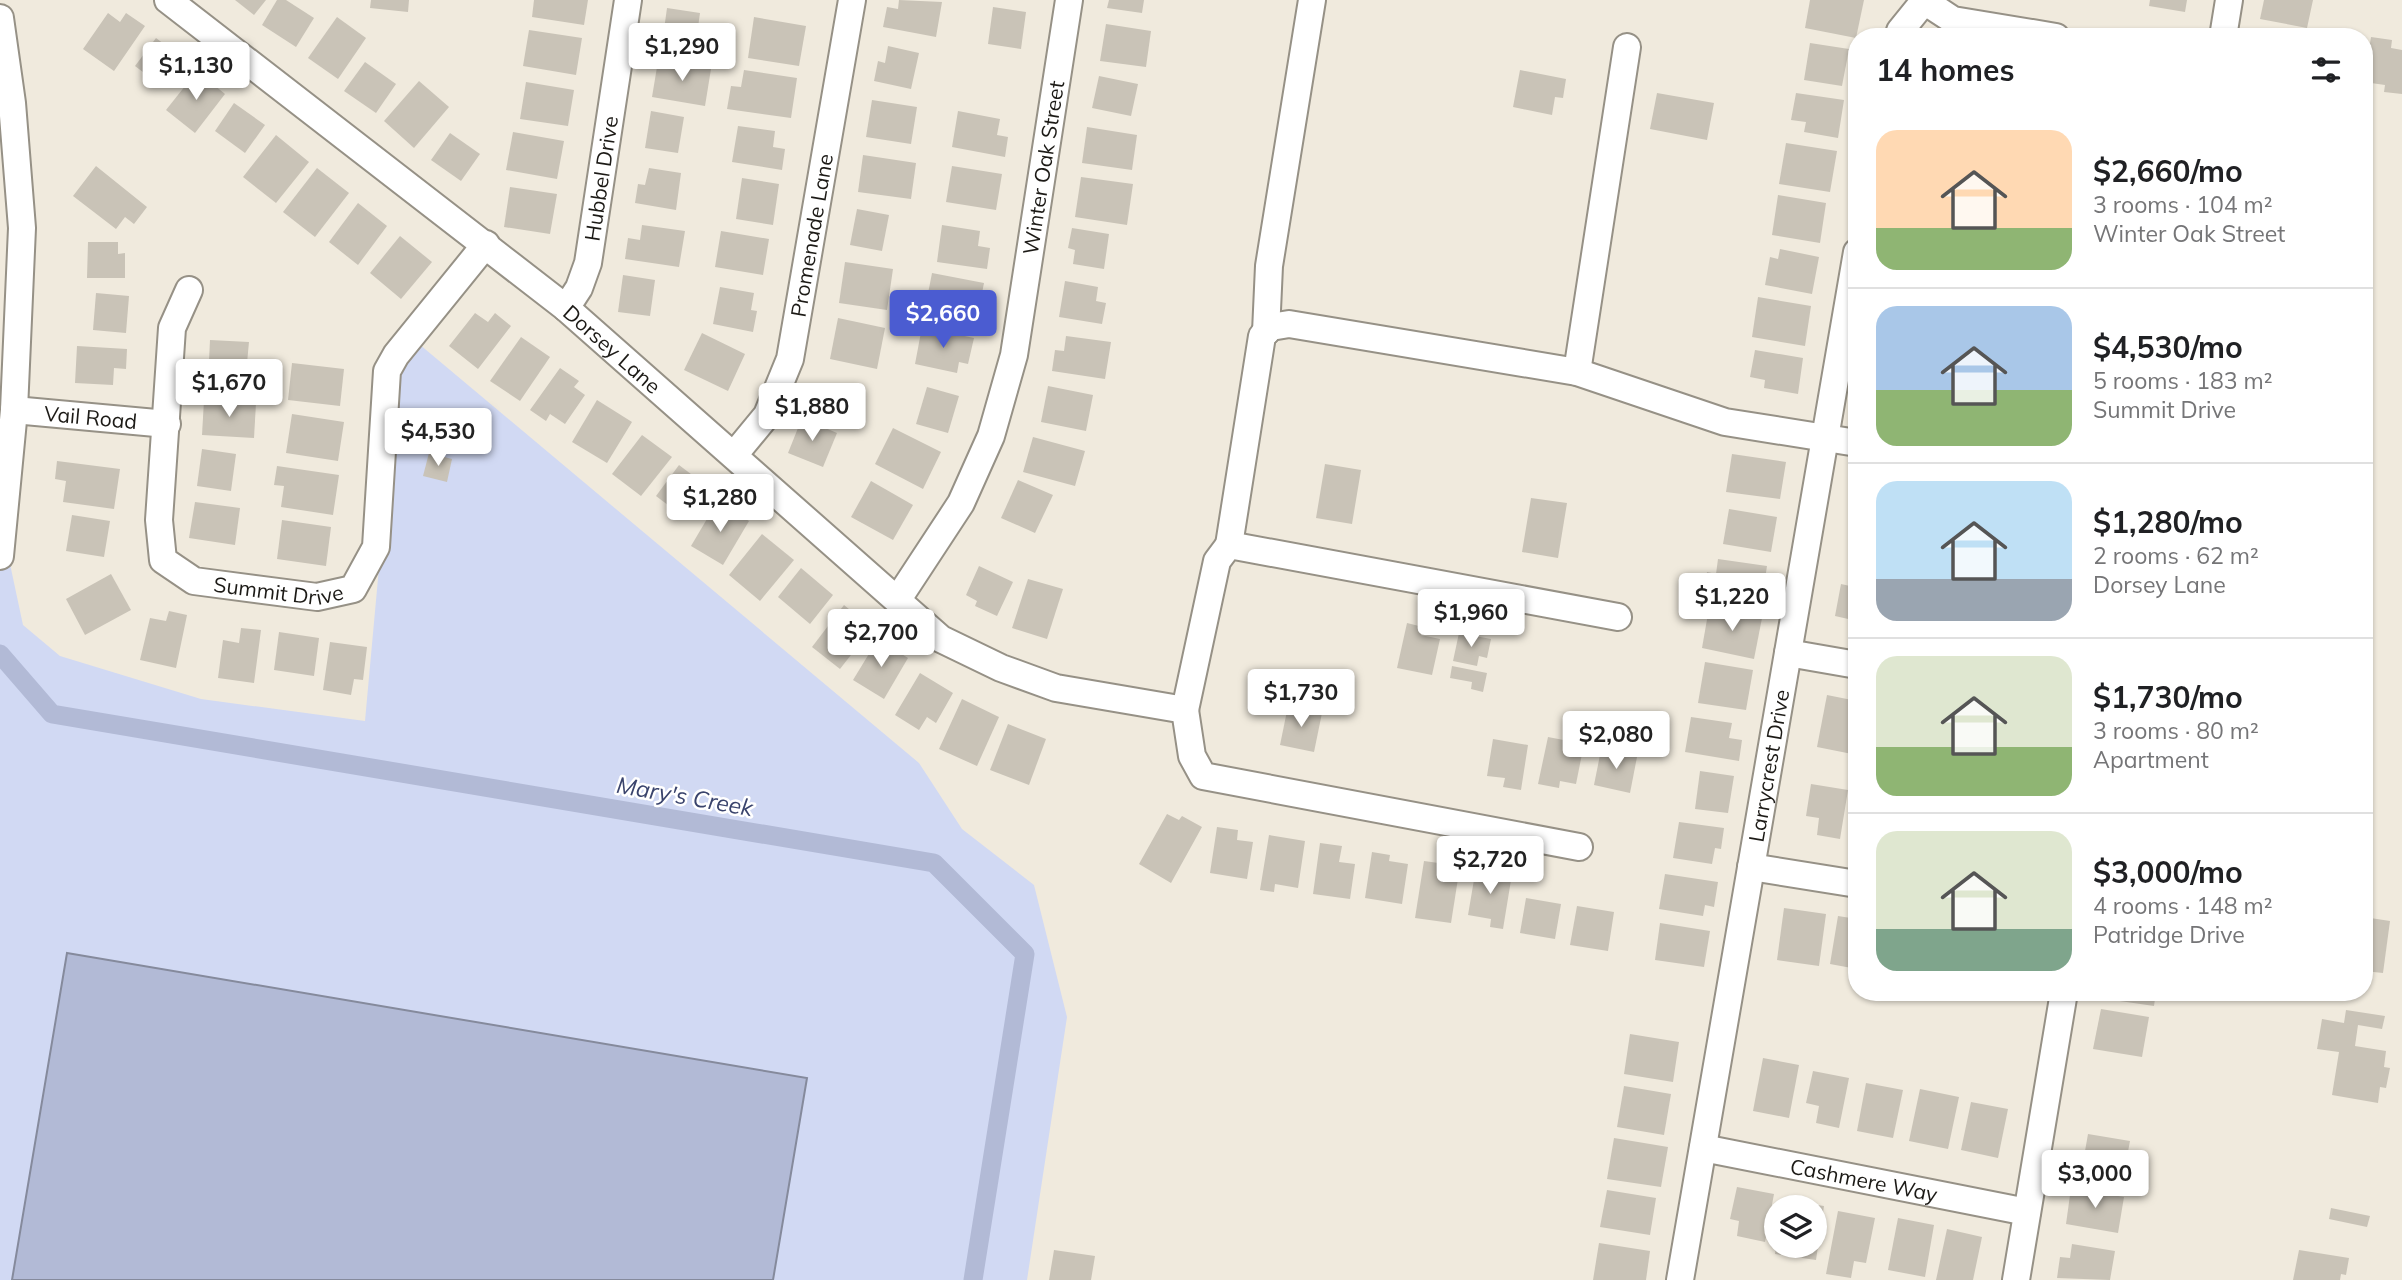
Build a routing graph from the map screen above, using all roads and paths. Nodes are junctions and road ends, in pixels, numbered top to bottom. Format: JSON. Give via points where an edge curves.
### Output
{"nodes":[{"id":1,"x":168,"y":0,"type":"edge"},
{"id":2,"x":628,"y":0,"type":"edge"},
{"id":3,"x":852,"y":0,"type":"edge"},
{"id":4,"x":1069,"y":0,"type":"edge"},
{"id":5,"x":1312,"y":0,"type":"edge"},
{"id":6,"x":2229,"y":0,"type":"edge"},
{"id":7,"x":1925,"y":1,"type":"edge"},
{"id":8,"x":0,"y":18,"type":"edge"},
{"id":9,"x":1902,"y":28,"type":"edge"},
{"id":10,"x":2001,"y":28,"type":"edge"},
{"id":11,"x":2224,"y":28,"type":"edge"},
{"id":12,"x":1627,"y":47,"type":"dead end"},
{"id":13,"x":485,"y":244,"type":"junction"},
{"id":14,"x":189,"y":290,"type":"dead end"},
{"id":15,"x":1848,"y":304,"type":"edge"},
{"id":16,"x":566,"y":308,"type":"junction"},
{"id":17,"x":1266,"y":332,"type":"junction"},
{"id":18,"x":1577,"y":372,"type":"junction"},
{"id":19,"x":14,"y":410,"type":"junction"},
{"id":20,"x":167,"y":424,"type":"junction"},
{"id":21,"x":1825,"y":438,"type":"junction"},
{"id":22,"x":1848,"y":442,"type":"edge"},
{"id":23,"x":734,"y":456,"type":"junction"},
{"id":24,"x":1229,"y":545,"type":"junction"},
{"id":25,"x":1,"y":547,"type":"edge"},
{"id":26,"x":898,"y":599,"type":"junction"},
{"id":27,"x":1618,"y":617,"type":"dead end"},
{"id":28,"x":1788,"y":653,"type":"junction"},
{"id":29,"x":1848,"y":663,"type":"edge"},
{"id":30,"x":1185,"y":710,"type":"junction"},
{"id":31,"x":1579,"y":847,"type":"dead end"},
{"id":32,"x":1751,"y":867,"type":"junction"},
{"id":33,"x":1848,"y":883,"type":"edge"},
{"id":34,"x":2062,"y":1001,"type":"edge"},
{"id":35,"x":1703,"y":1148,"type":"junction"},
{"id":36,"x":2027,"y":1212,"type":"junction"},
{"id":37,"x":1680,"y":1280,"type":"edge"},
{"id":38,"x":2016,"y":1280,"type":"edge"}],
"edges":[{"from":1,"to":13,"type":"street","name":"Dorsey Lane"},
{"from":2,"to":16,"type":"street","name":"Hubbel Drive","via":[[588,263]]},
{"from":3,"to":23,"type":"street","name":"Promenade Lane","via":[[790,359],[767,415]]},
{"from":4,"to":26,"type":"street","name":"Winter Oak Street","via":[[1011,366],[991,436],[961,503]]},
{"from":5,"to":17,"type":"street","via":[[1269,266]]},
{"from":6,"to":11,"type":"street"},
{"from":7,"to":9,"type":"street"},
{"from":7,"to":10,"type":"street","via":[[1952,20]]},
{"from":8,"to":19,"type":"street","via":[[22,228]]},
{"from":12,"to":18,"type":"street"},
{"from":13,"to":16,"type":"street","name":"Dorsey Lane"},
{"from":13,"to":20,"type":"street","name":"Summit Drive","via":[[387,371],[376,547],[353,589],[317,597],[194,581],[163,560],[159,520]]},
{"from":14,"to":20,"type":"street","via":[[172,328]]},
{"from":15,"to":21,"type":"street","name":"Larrycrest Drive"},
{"from":16,"to":23,"type":"street","name":"Dorsey Lane"},
{"from":17,"to":18,"type":"street","via":[[1289,324]]},
{"from":17,"to":24,"type":"street"},
{"from":18,"to":21,"type":"street","via":[[1725,422]]},
{"from":19,"to":20,"type":"street","name":"Vail Road"},
{"from":19,"to":25,"type":"street"},
{"from":21,"to":22,"type":"street"},
{"from":21,"to":28,"type":"street","name":"Larrycrest Drive"},
{"from":23,"to":26,"type":"street","name":"Dorsey Lane"},
{"from":24,"to":27,"type":"street"},
{"from":24,"to":30,"type":"street","via":[[1217,561]]},
{"from":26,"to":30,"type":"street","name":"Dorsey Lane","via":[[941,639],[1001,668],[1056,688]]},
{"from":28,"to":29,"type":"street"},
{"from":28,"to":32,"type":"street","name":"Larrycrest Drive"},
{"from":30,"to":31,"type":"street","via":[[1192,756],[1203,776]]},
{"from":32,"to":33,"type":"street"},
{"from":32,"to":35,"type":"street","name":"Larrycrest Drive"},
{"from":34,"to":36,"type":"street"},
{"from":35,"to":36,"type":"street","name":"Cashmere Way"},
{"from":35,"to":37,"type":"street","name":"Larrycrest Drive"},
{"from":36,"to":38,"type":"street"}]}
